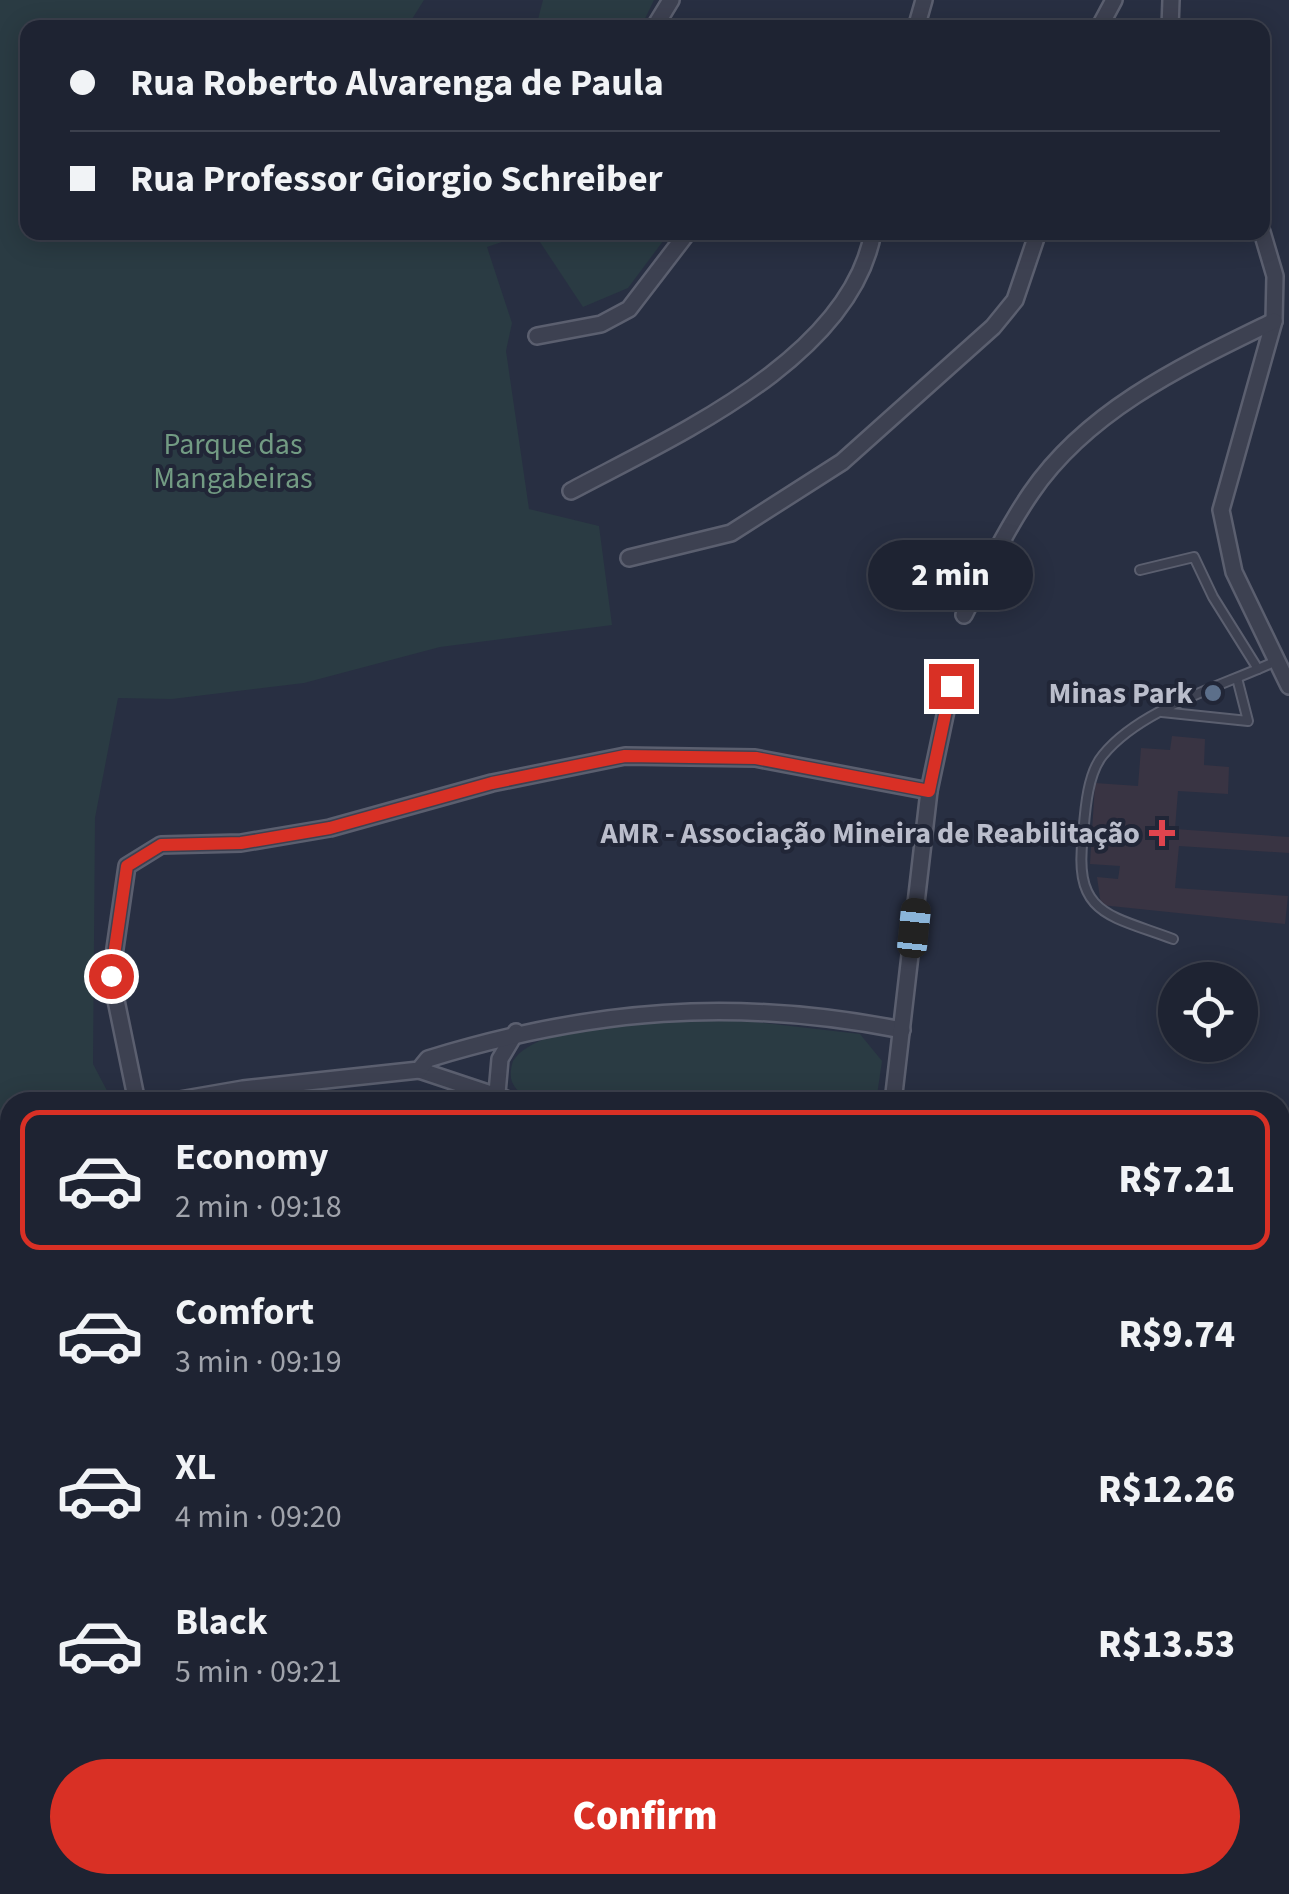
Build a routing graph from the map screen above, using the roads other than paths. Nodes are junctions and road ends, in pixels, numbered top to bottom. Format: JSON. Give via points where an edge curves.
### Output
{"nodes":[{"id":1,"x":682,"y":240,"type":"edge"},
{"id":2,"x":870,"y":240,"type":"edge"},
{"id":3,"x":1035,"y":240,"type":"edge"},
{"id":4,"x":1264,"y":240,"type":"edge"},
{"id":5,"x":1274,"y":321,"type":"junction"},
{"id":6,"x":537,"y":336,"type":"dead end"},
{"id":7,"x":572,"y":491,"type":"dead end"},
{"id":8,"x":629,"y":558,"type":"dead end"},
{"id":9,"x":1140,"y":570,"type":"dead end"},
{"id":10,"x":964,"y":614,"type":"dead end"},
{"id":11,"x":1276,"y":661,"type":"junction"},
{"id":12,"x":1258,"y":669,"type":"junction"},
{"id":13,"x":1236,"y":678,"type":"junction"},
{"id":14,"x":951,"y":686,"type":"dead end"},
{"id":15,"x":1289,"y":686,"type":"edge"},
{"id":16,"x":1162,"y":712,"type":"junction"},
{"id":17,"x":929,"y":791,"type":"junction"},
{"id":18,"x":1173,"y":939,"type":"dead end"},
{"id":19,"x":902,"y":1030,"type":"junction"},
{"id":20,"x":516,"y":1032,"type":"junction"},
{"id":21,"x":420,"y":1070,"type":"junction"},
{"id":22,"x":135,"y":1092,"type":"edge"},
{"id":23,"x":226,"y":1092,"type":"edge"},
{"id":24,"x":494,"y":1092,"type":"edge"},
{"id":25,"x":497,"y":1092,"type":"edge"},
{"id":26,"x":894,"y":1092,"type":"edge"}],
"edges":[{"from":1,"to":6,"type":"street","via":[[628,309],[601,324]]},
{"from":2,"to":7,"type":"street","via":[[851,287],[776,374]]},
{"from":3,"to":8,"type":"street","via":[[1015,300],[993,326],[842,462],[731,533]]},
{"from":4,"to":5,"type":"street","via":[[1275,276]]},
{"from":5,"to":10,"type":"street","via":[[1194,360],[1096,421],[1032,491]]},
{"from":5,"to":11,"type":"street","via":[[1221,510],[1234,572]]},
{"from":9,"to":12,"type":"lane","via":[[1194,557]]},
{"from":11,"to":12,"type":"lane"},
{"from":11,"to":15,"type":"street"},
{"from":12,"to":13,"type":"lane"},
{"from":13,"to":16,"type":"lane"},
{"from":13,"to":16,"type":"lane","via":[[1248,721]]},
{"from":14,"to":17,"type":"street"},
{"from":16,"to":18,"type":"lane","via":[[1100,756],[1079,869],[1096,910]]},
{"from":17,"to":19,"type":"street"},
{"from":17,"to":22,"type":"street","via":[[756,758],[625,756],[492,783],[330,828],[241,843],[161,845],[127,866],[111,976]]},
{"from":19,"to":20,"type":"street","via":[[841,1018],[724,1010],[623,1014]]},
{"from":19,"to":26,"type":"street"},
{"from":20,"to":21,"type":"street","via":[[428,1059]]},
{"from":20,"to":25,"type":"street","via":[[500,1059]]},
{"from":21,"to":23,"type":"street"},
{"from":21,"to":24,"type":"street"}]}
